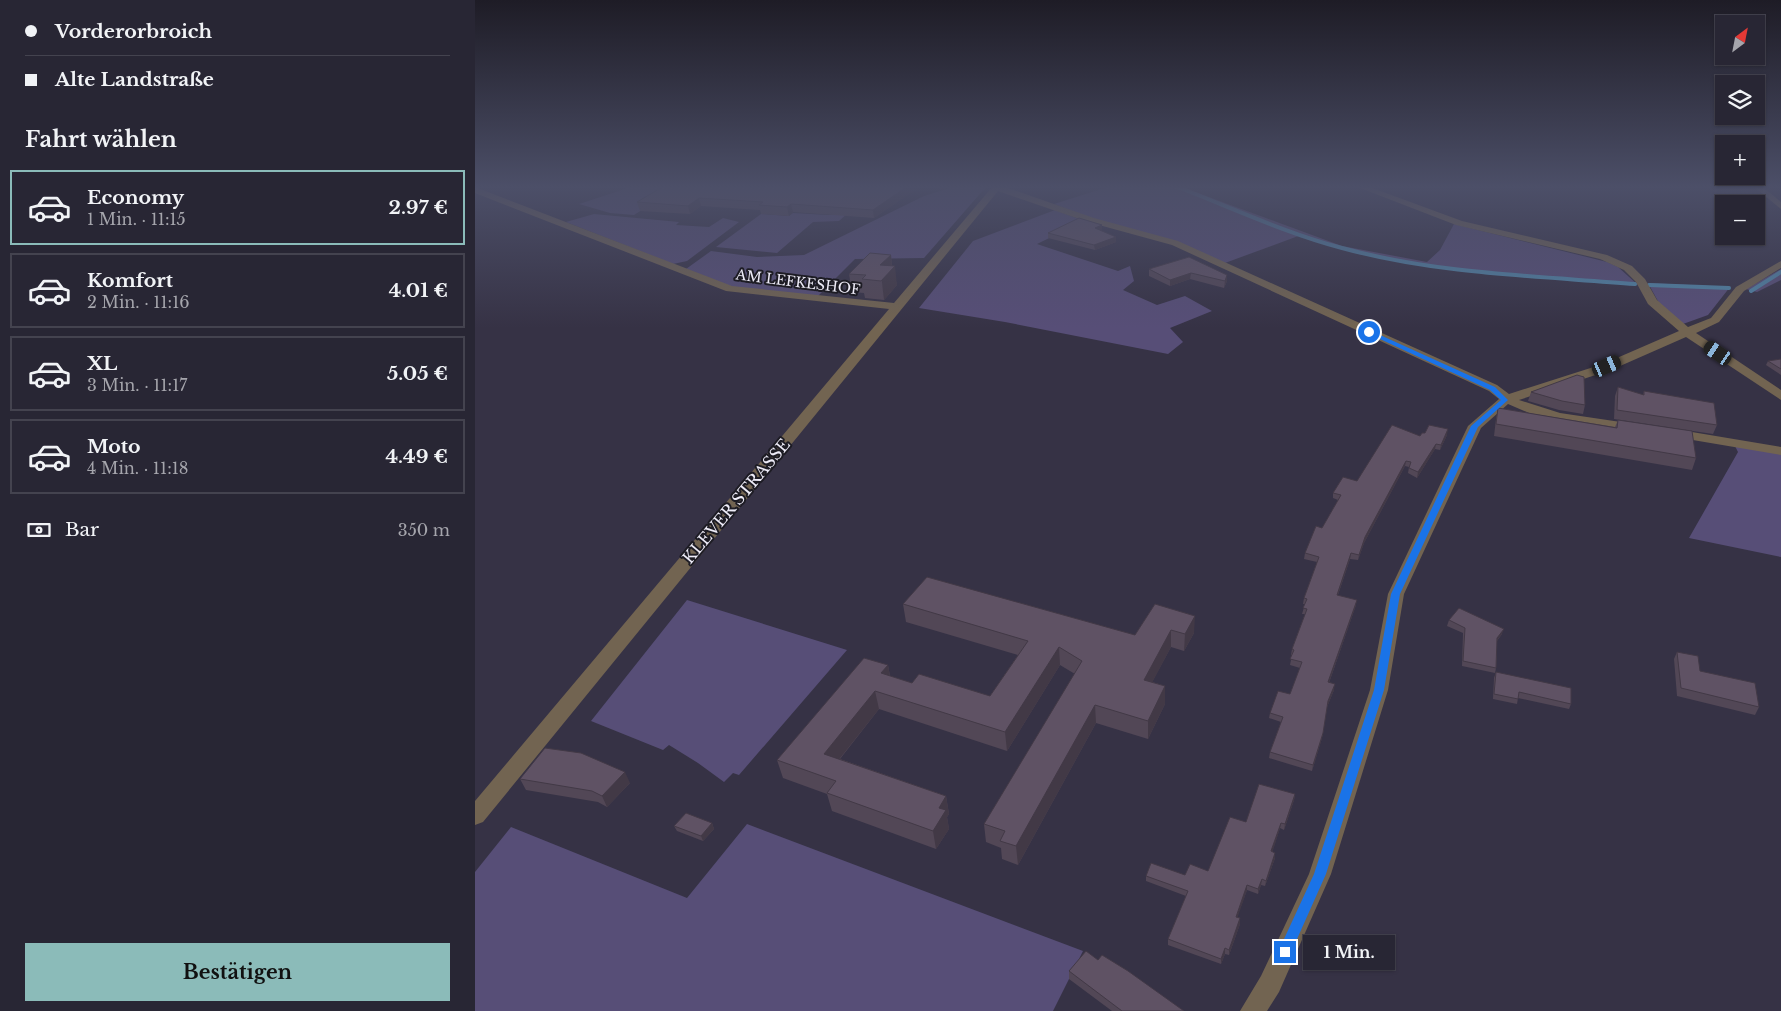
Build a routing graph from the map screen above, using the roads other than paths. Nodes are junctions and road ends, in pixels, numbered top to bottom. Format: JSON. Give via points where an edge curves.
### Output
{"nodes":[{"id":1,"x":586,"y":233,"type":"edge"},
{"id":2,"x":959,"y":233,"type":"edge"},
{"id":3,"x":1137,"y":233,"type":"edge"},
{"id":4,"x":1502,"y":233,"type":"edge"},
{"id":5,"x":1781,"y":264,"type":"edge"},
{"id":6,"x":897,"y":307,"type":"junction"},
{"id":7,"x":1687,"y":332,"type":"junction"},
{"id":8,"x":1781,"y":396,"type":"edge"},
{"id":9,"x":1505,"y":400,"type":"junction"},
{"id":10,"x":1781,"y":451,"type":"edge"},
{"id":11,"x":475,"y":816,"type":"edge"},
{"id":12,"x":1253,"y":1011,"type":"edge"}],
"edges":[{"from":1,"to":6,"type":"street","name":"AM LEFKESHOF","via":[[730,289]]},
{"from":2,"to":6,"type":"street","name":"KLEVER STRASSE"},
{"from":3,"to":9,"type":"street","via":[[1175,244],[1493,388]]},
{"from":4,"to":7,"type":"street","via":[[1603,257],[1628,268],[1641,281],[1652,302]]},
{"from":5,"to":7,"type":"street","via":[[1739,289],[1715,320]]},
{"from":6,"to":11,"type":"street","name":"KLEVER STRASSE"},
{"from":7,"to":8,"type":"street"},
{"from":7,"to":9,"type":"street","via":[[1607,366]]},
{"from":9,"to":10,"type":"street","via":[[1543,414]]},
{"from":9,"to":12,"type":"street","via":[[1475,426],[1395,594],[1379,690],[1320,874],[1270,984]]}]}
